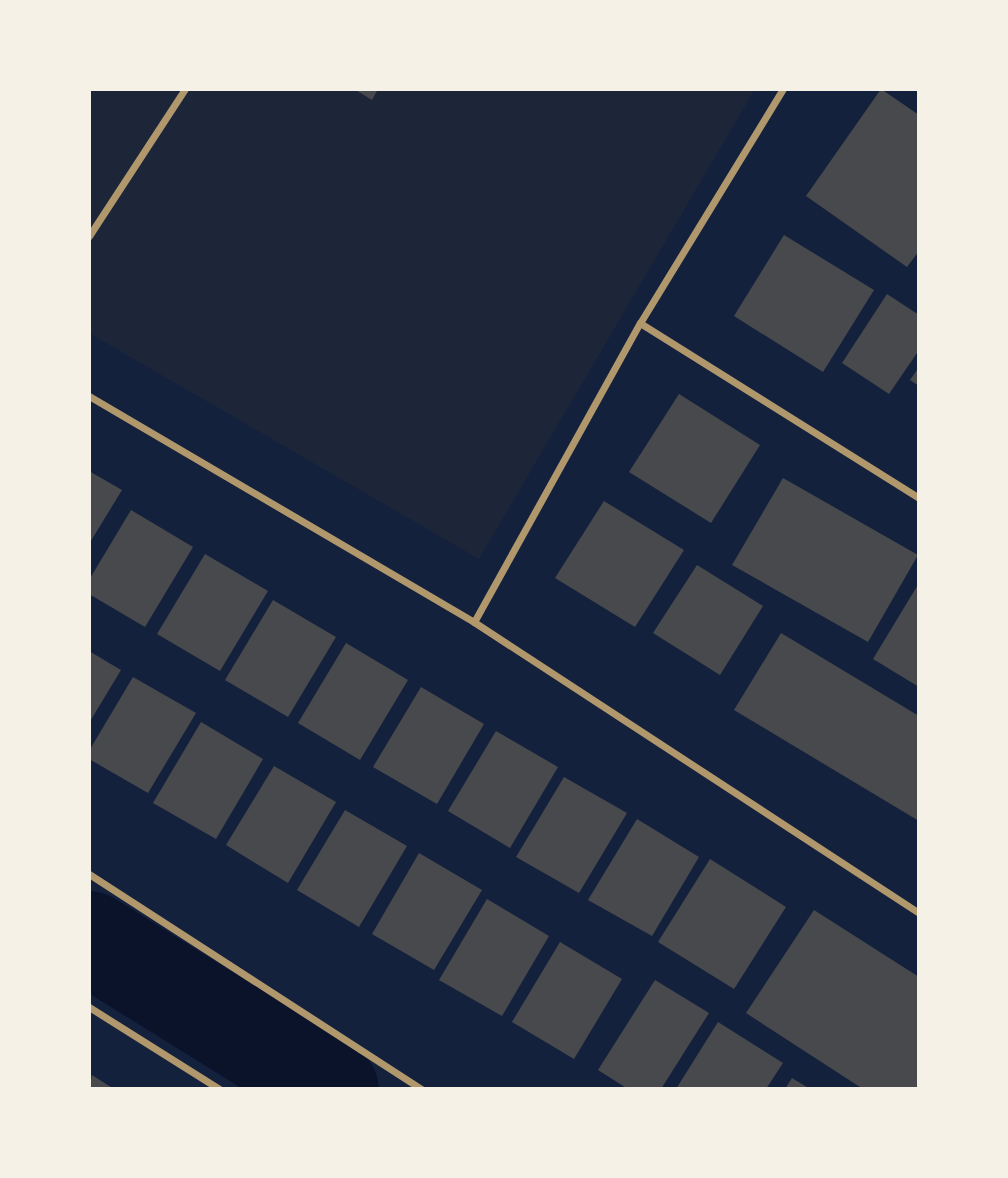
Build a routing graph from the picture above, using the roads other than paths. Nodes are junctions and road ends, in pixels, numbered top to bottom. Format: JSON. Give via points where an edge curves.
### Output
{"nodes":[{"id":1,"x":185,"y":89,"type":"edge"},
{"id":2,"x":783,"y":89,"type":"edge"},
{"id":3,"x":89,"y":236,"type":"edge"},
{"id":4,"x":639,"y":323,"type":"junction"},
{"id":5,"x":89,"y":396,"type":"edge"},
{"id":6,"x":919,"y":498,"type":"edge"},
{"id":7,"x":474,"y":622,"type":"junction"},
{"id":8,"x":89,"y":874,"type":"edge"},
{"id":9,"x":919,"y":913,"type":"edge"},
{"id":10,"x":89,"y":1007,"type":"edge"},
{"id":11,"x":219,"y":1089,"type":"edge"},
{"id":12,"x":421,"y":1089,"type":"edge"}],
"edges":[{"from":1,"to":3,"type":"street"},
{"from":2,"to":4,"type":"street"},
{"from":4,"to":6,"type":"street"},
{"from":4,"to":7,"type":"street"},
{"from":5,"to":7,"type":"street"},
{"from":7,"to":9,"type":"street"},
{"from":8,"to":12,"type":"street"},
{"from":10,"to":11,"type":"street"}]}
